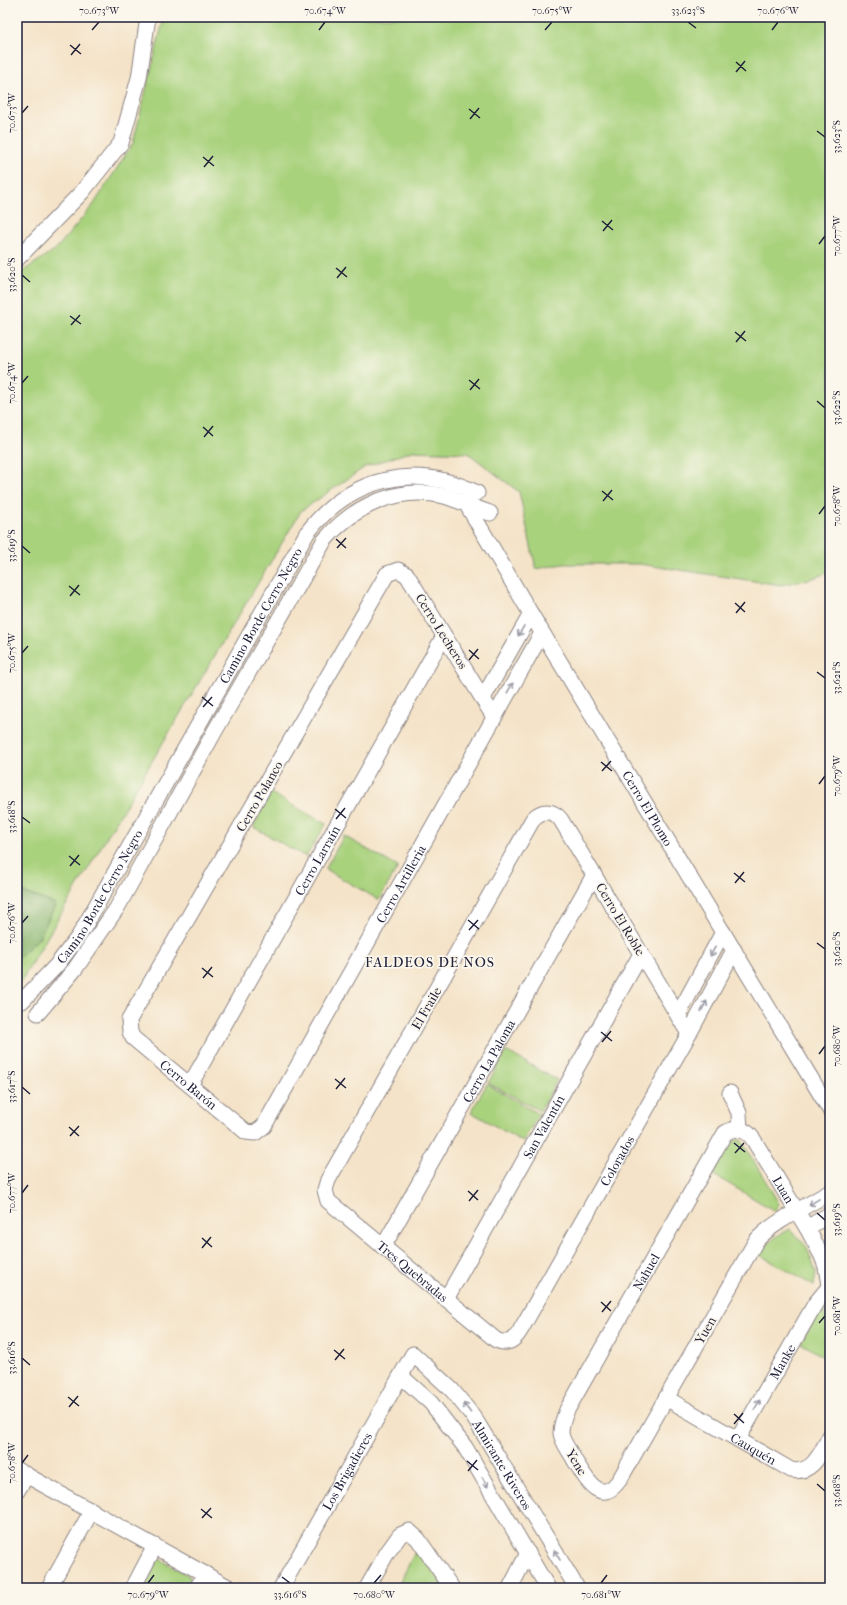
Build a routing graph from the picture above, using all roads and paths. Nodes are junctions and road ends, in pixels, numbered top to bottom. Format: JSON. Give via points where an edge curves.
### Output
{"nodes":[{"id":1,"x":148,"y":17,"type":"edge"},
{"id":2,"x":17,"y":259,"type":"edge"},
{"id":3,"x":477,"y":493,"type":"dead end"},
{"id":4,"x":467,"y":505,"type":"junction"},
{"id":5,"x":490,"y":513,"type":"dead end"},
{"id":6,"x":398,"y":570,"type":"joint"},
{"id":7,"x":531,"y":614,"type":"junction"},
{"id":8,"x":542,"y":632,"type":"junction"},
{"id":9,"x":444,"y":636,"type":"junction"},
{"id":10,"x":483,"y":698,"type":"junction"},
{"id":11,"x":494,"y":717,"type":"junction"},
{"id":12,"x":546,"y":812,"type":"joint"},
{"id":13,"x":594,"y":875,"type":"junction"},
{"id":14,"x":723,"y":932,"type":"junction"},
{"id":15,"x":734,"y":950,"type":"junction"},
{"id":16,"x":641,"y":954,"type":"junction"},
{"id":17,"x":747,"y":972,"type":"junction"},
{"id":18,"x":721,"y":975,"type":"junction"},
{"id":19,"x":678,"y":1015,"type":"junction"},
{"id":20,"x":129,"y":1028,"type":"joint"},
{"id":21,"x":689,"y":1034,"type":"junction"},
{"id":22,"x":190,"y":1085,"type":"junction"},
{"id":23,"x":730,"y":1093,"type":"dead end"},
{"id":24,"x":830,"y":1110,"type":"edge"},
{"id":25,"x":740,"y":1129,"type":"junction"},
{"id":26,"x":255,"y":1133,"type":"joint"},
{"id":27,"x":325,"y":1190,"type":"joint"},
{"id":28,"x":830,"y":1192,"type":"edge"},
{"id":29,"x":797,"y":1212,"type":"junction"},
{"id":30,"x":830,"y":1214,"type":"edge"},
{"id":31,"x":808,"y":1228,"type":"junction"},
{"id":32,"x":383,"y":1247,"type":"junction"},
{"id":33,"x":830,"y":1289,"type":"edge"},
{"id":34,"x":446,"y":1299,"type":"junction"},
{"id":35,"x":508,"y":1342,"type":"joint"},
{"id":36,"x":413,"y":1354,"type":"joint"},
{"id":37,"x":401,"y":1376,"type":"junction"},
{"id":38,"x":666,"y":1398,"type":"junction"},
{"id":39,"x":562,"y":1424,"type":"joint"},
{"id":40,"x":830,"y":1436,"type":"edge"},
{"id":41,"x":738,"y":1439,"type":"junction"},
{"id":42,"x":22,"y":1473,"type":"edge"},
{"id":43,"x":17,"y":1491,"type":"edge"},
{"id":44,"x":604,"y":1491,"type":"joint"},
{"id":45,"x":92,"y":1510,"type":"junction"},
{"id":46,"x":155,"y":1546,"type":"junction"},
{"id":47,"x":528,"y":1554,"type":"junction"},
{"id":48,"x":205,"y":1574,"type":"junction"},
{"id":49,"x":540,"y":1575,"type":"junction"},
{"id":50,"x":49,"y":1588,"type":"edge"},
{"id":51,"x":133,"y":1588,"type":"edge"},
{"id":52,"x":197,"y":1588,"type":"edge"},
{"id":53,"x":230,"y":1588,"type":"edge"},
{"id":54,"x":281,"y":1588,"type":"edge"},
{"id":55,"x":367,"y":1588,"type":"edge"},
{"id":56,"x":452,"y":1588,"type":"edge"},
{"id":57,"x":510,"y":1588,"type":"edge"},
{"id":58,"x":533,"y":1588,"type":"edge"},
{"id":59,"x":548,"y":1588,"type":"edge"},
{"id":60,"x":577,"y":1588,"type":"edge"}],
"edges":[{"from":1,"to":2,"type":"street","via":[[139,78],[121,143],[82,192]]},
{"from":3,"to":4,"type":"street","name":"Camino Borde Cerro Negro","via":[[440,479],[388,479],[349,494],[316,522],[265,606],[79,936],[56,966],[26,997],[41,1010],[86,954],[117,908],[208,742],[324,541],[348,517],[364,506],[389,497],[429,494]]},
{"from":4,"to":5,"type":"street","name":"Camino Borde Cerro Negro"},
{"from":4,"to":7,"type":"street","name":"Cerro El Plomo"},
{"from":6,"to":9,"type":"street","name":"Cerro Lecheros","via":[[410,579]]},
{"from":6,"to":20,"type":"street","name":"Cerro Polanco","via":[[384,577],[131,1017]]},
{"from":7,"to":8,"type":"street","name":"Cerro El Plomo"},
{"from":7,"to":10,"type":"street","one_way":true},
{"from":11,"to":8,"type":"street","name":"Cerro Artilleria","one_way":true},
{"from":8,"to":14,"type":"street","name":"Cerro El Plomo"},
{"from":9,"to":10,"type":"street","name":"Cerro Lecheros"},
{"from":9,"to":22,"type":"street","name":"Cerro Larraín"},
{"from":10,"to":11,"type":"street","name":"Cerro Lecheros"},
{"from":11,"to":26,"type":"street","name":"Cerro Artilleria","via":[[264,1126]]},
{"from":12,"to":13,"type":"street","name":"Cerro El Roble","via":[[558,816]]},
{"from":12,"to":27,"type":"street","name":"El Fraile","via":[[533,819]]},
{"from":13,"to":16,"type":"street","name":"Cerro El Roble"},
{"from":13,"to":32,"type":"street","name":"Cerro La Paloma"},
{"from":14,"to":15,"type":"street","name":"Cerro El Plomo"},
{"from":14,"to":19,"type":"street","one_way":true},
{"from":15,"to":17,"type":"street","name":"Cerro El Plomo"},
{"from":15,"to":18,"type":"street","name":"Colorados"},
{"from":16,"to":19,"type":"street","name":"Cerro El Roble"},
{"from":16,"to":34,"type":"street","name":"San Valentín"},
{"from":17,"to":18,"type":"street","via":[[737,971]]},
{"from":17,"to":24,"type":"street","name":"Cerro El Plomo"},
{"from":21,"to":18,"type":"street","name":"Colorados","one_way":true},
{"from":19,"to":21,"type":"street","name":"Cerro El Roble"},
{"from":20,"to":22,"type":"street","name":"Cerro Barón","via":[[134,1038]]},
{"from":21,"to":35,"type":"street","name":"Colorados","via":[[519,1334]]},
{"from":22,"to":26,"type":"street","name":"Cerro Barón","via":[[246,1132]]},
{"from":23,"to":25,"type":"street","via":[[739,1113]]},
{"from":25,"to":29,"type":"street","name":"Luan","via":[[753,1139]]},
{"from":25,"to":39,"type":"street","name":"Nahuel","via":[[730,1130],[722,1138],[567,1410]]},
{"from":27,"to":32,"type":"street","name":"Tres Quebradas","via":[[332,1205]]},
{"from":28,"to":29,"type":"street","name":"Yuen","one_way":true},
{"from":29,"to":31,"type":"street","name":"Luan"},
{"from":29,"to":38,"type":"street","name":"Yuen","via":[[769,1229],[756,1241]]},
{"from":30,"to":31,"type":"street"},
{"from":31,"to":33,"type":"street","name":"Luan","via":[[824,1262]]},
{"from":32,"to":34,"type":"street","name":"Tres Quebradas"},
{"from":41,"to":33,"type":"street","name":"Manke","one_way":true,"via":[[815,1304]]},
{"from":34,"to":35,"type":"street","name":"Tres Quebradas","via":[[496,1340]]},
{"from":36,"to":37,"type":"street","name":"Los Brigadieres"},
{"from":60,"to":36,"type":"street","name":"Almirante Riveros","one_way":true,"via":[[473,1416],[452,1390]]},
{"from":37,"to":47,"type":"street","name":"Almirante Riveros","one_way":true,"via":[[431,1403],[465,1447]]},
{"from":37,"to":54,"type":"street","name":"Los Brigadieres"},
{"from":38,"to":41,"type":"street","name":"Cauquén"},
{"from":38,"to":44,"type":"street","name":"Yuen","via":[[620,1479],[613,1488]]},
{"from":39,"to":44,"type":"street","name":"Yene","via":[[564,1442],[588,1481],[594,1488]]},
{"from":40,"to":41,"type":"street","name":"Cauquén","via":[[813,1465],[801,1471],[786,1468]]},
{"from":42,"to":43,"type":"street"},
{"from":42,"to":45,"type":"street"},
{"from":45,"to":46,"type":"street"},
{"from":45,"to":50,"type":"street"},
{"from":46,"to":48,"type":"street"},
{"from":46,"to":51,"type":"street"},
{"from":47,"to":49,"type":"street","name":"Almirante Riveros"},
{"from":47,"to":57,"type":"street"},
{"from":48,"to":52,"type":"street"},
{"from":48,"to":53,"type":"street"},
{"from":49,"to":58,"type":"street"},
{"from":49,"to":59,"type":"street","name":"Almirante Riveros"},
{"from":55,"to":56,"type":"street","via":[[400,1535],[409,1531],[418,1539]]}]}
